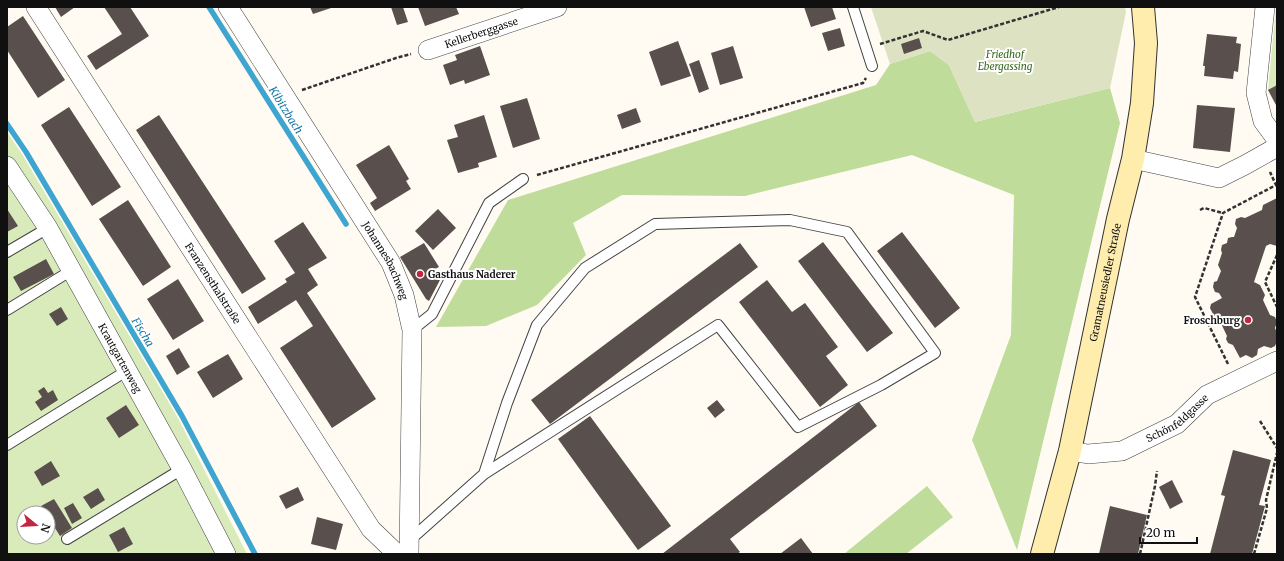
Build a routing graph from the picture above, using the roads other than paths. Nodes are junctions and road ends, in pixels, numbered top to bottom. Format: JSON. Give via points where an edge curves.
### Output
{"nodes":[{"id":1,"x":36,"y":7,"type":"edge"},
{"id":2,"x":228,"y":7,"type":"edge"},
{"id":3,"x":557,"y":7,"type":"edge"},
{"id":4,"x":853,"y":7,"type":"edge"},
{"id":5,"x":1143,"y":7,"type":"edge"},
{"id":6,"x":1265,"y":7,"type":"edge"},
{"id":7,"x":428,"y":50,"type":"road end"},
{"id":8,"x":872,"y":66,"type":"road end"},
{"id":9,"x":1277,"y":140,"type":"edge"},
{"id":10,"x":1270,"y":151,"type":"edge"},
{"id":11,"x":1133,"y":159,"type":"junction"},
{"id":12,"x":9,"y":175,"type":"edge"},
{"id":13,"x":523,"y":179,"type":"road end"},
{"id":14,"x":48,"y":228,"type":"junction"},
{"id":15,"x":7,"y":252,"type":"edge"},
{"id":16,"x":72,"y":270,"type":"junction"},
{"id":17,"x":7,"y":310,"type":"edge"},
{"id":18,"x":412,"y":330,"type":"junction"},
{"id":19,"x":1277,"y":361,"type":"edge"},
{"id":20,"x":128,"y":370,"type":"junction"},
{"id":21,"x":7,"y":445,"type":"edge"},
{"id":22,"x":1070,"y":451,"type":"junction"},
{"id":23,"x":182,"y":469,"type":"junction"},
{"id":24,"x":484,"y":474,"type":"junction"},
{"id":25,"x":68,"y":539,"type":"dead end"},
{"id":26,"x":410,"y":547,"type":"edge"},
{"id":27,"x":226,"y":554,"type":"edge"},
{"id":28,"x":397,"y":554,"type":"edge"},
{"id":29,"x":1042,"y":554,"type":"edge"}],
"edges":[{"from":1,"to":28,"type":"street","name":"Franzensthalstraße","via":[[371,529]]},
{"from":2,"to":18,"type":"street","name":"Johannesbachweg","via":[[391,263],[404,295]]},
{"from":3,"to":7,"type":"street","name":"Kellerberggasse"},
{"from":4,"to":8,"type":"lane"},
{"from":5,"to":11,"type":"main road","name":"Gramatneusiedler Straße","via":[[1146,43],[1142,103]]},
{"from":6,"to":9,"type":"street","via":[[1256,93],[1263,121]]},
{"from":10,"to":11,"type":"street","via":[[1219,178]]},
{"from":11,"to":22,"type":"main road","name":"Gramatneusiedler Straße"},
{"from":12,"to":14,"type":"street","name":"Krautgartenweg"},
{"from":13,"to":18,"type":"lane","via":[[489,203],[432,314]]},
{"from":14,"to":15,"type":"lane"},
{"from":14,"to":16,"type":"street","name":"Krautgartenweg"},
{"from":16,"to":17,"type":"lane"},
{"from":16,"to":20,"type":"street","name":"Krautgartenweg"},
{"from":18,"to":26,"type":"street","name":"Johannesbachweg"},
{"from":19,"to":22,"type":"street","name":"Schönfeldgasse","via":[[1207,394],[1176,424],[1122,451],[1088,454]]},
{"from":20,"to":21,"type":"lane"},
{"from":20,"to":23,"type":"street","name":"Krautgartenweg"},
{"from":22,"to":29,"type":"main road","name":"Gramatneusiedler Straße"},
{"from":23,"to":25,"type":"lane"},
{"from":23,"to":27,"type":"street","name":"Krautgartenweg"},
{"from":24,"to":24,"type":"lane","via":[[537,325],[585,268],[655,224],[790,220],[847,232],[935,353],[881,385],[798,427],[718,325]]},
{"from":24,"to":26,"type":"lane","via":[[432,522]]}]}
